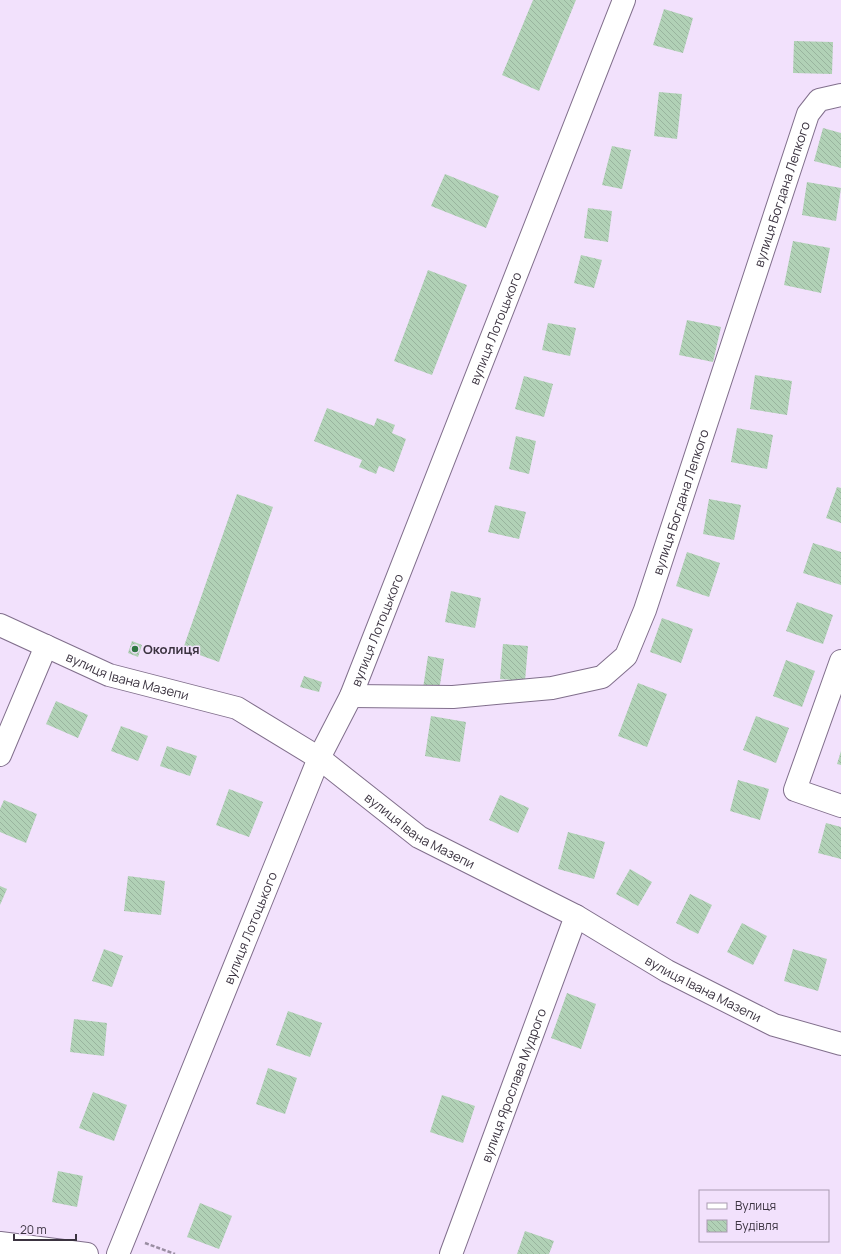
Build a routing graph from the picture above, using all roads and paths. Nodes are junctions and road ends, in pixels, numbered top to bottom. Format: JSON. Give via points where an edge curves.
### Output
{"nodes":[{"id":1,"x":624,"y":0,"type":"edge"},
{"id":2,"x":841,"y":95,"type":"edge"},
{"id":3,"x":0,"y":625,"type":"edge"},
{"id":4,"x":46,"y":646,"type":"junction"},
{"id":5,"x":841,"y":661,"type":"edge"},
{"id":6,"x":351,"y":696,"type":"junction"},
{"id":7,"x":0,"y":755,"type":"edge"},
{"id":8,"x":319,"y":758,"type":"junction"},
{"id":9,"x":841,"y":806,"type":"edge"},
{"id":10,"x":576,"y":916,"type":"junction"},
{"id":11,"x":841,"y":1044,"type":"edge"},
{"id":12,"x":0,"y":1243,"type":"edge"},
{"id":13,"x":122,"y":1245,"type":"edge"},
{"id":14,"x":87,"y":1254,"type":"edge"},
{"id":15,"x":175,"y":1254,"type":"edge"},
{"id":16,"x":452,"y":1254,"type":"edge"}],
"edges":[{"from":1,"to":6,"type":"street","name":"вулиця Лотоцького"},
{"from":2,"to":6,"type":"street","name":"вулиця Богдана Лепкого","via":[[819,100],[808,114],[645,610],[626,656],[602,677],[552,688],[453,698]]},
{"from":3,"to":4,"type":"street","name":"вулиця Івана Мазепи"},
{"from":4,"to":7,"type":"street"},
{"from":4,"to":8,"type":"street","name":"вулиця Івана Мазепи","via":[[109,675],[237,708]]},
{"from":5,"to":9,"type":"street","via":[[795,790]]},
{"from":6,"to":8,"type":"street","name":"вулиця Лотоцького"},
{"from":8,"to":10,"type":"street","name":"вулиця Івана Мазепи","via":[[419,837]]},
{"from":8,"to":13,"type":"street","name":"вулиця Лотоцького"},
{"from":10,"to":11,"type":"street","name":"вулиця Івана Мазепи","via":[[667,971],[774,1025]]},
{"from":10,"to":16,"type":"street","name":"вулиця Ярослава Мудрого"},
{"from":12,"to":14,"type":"street"},
{"from":13,"to":15,"type":"path"}]}
